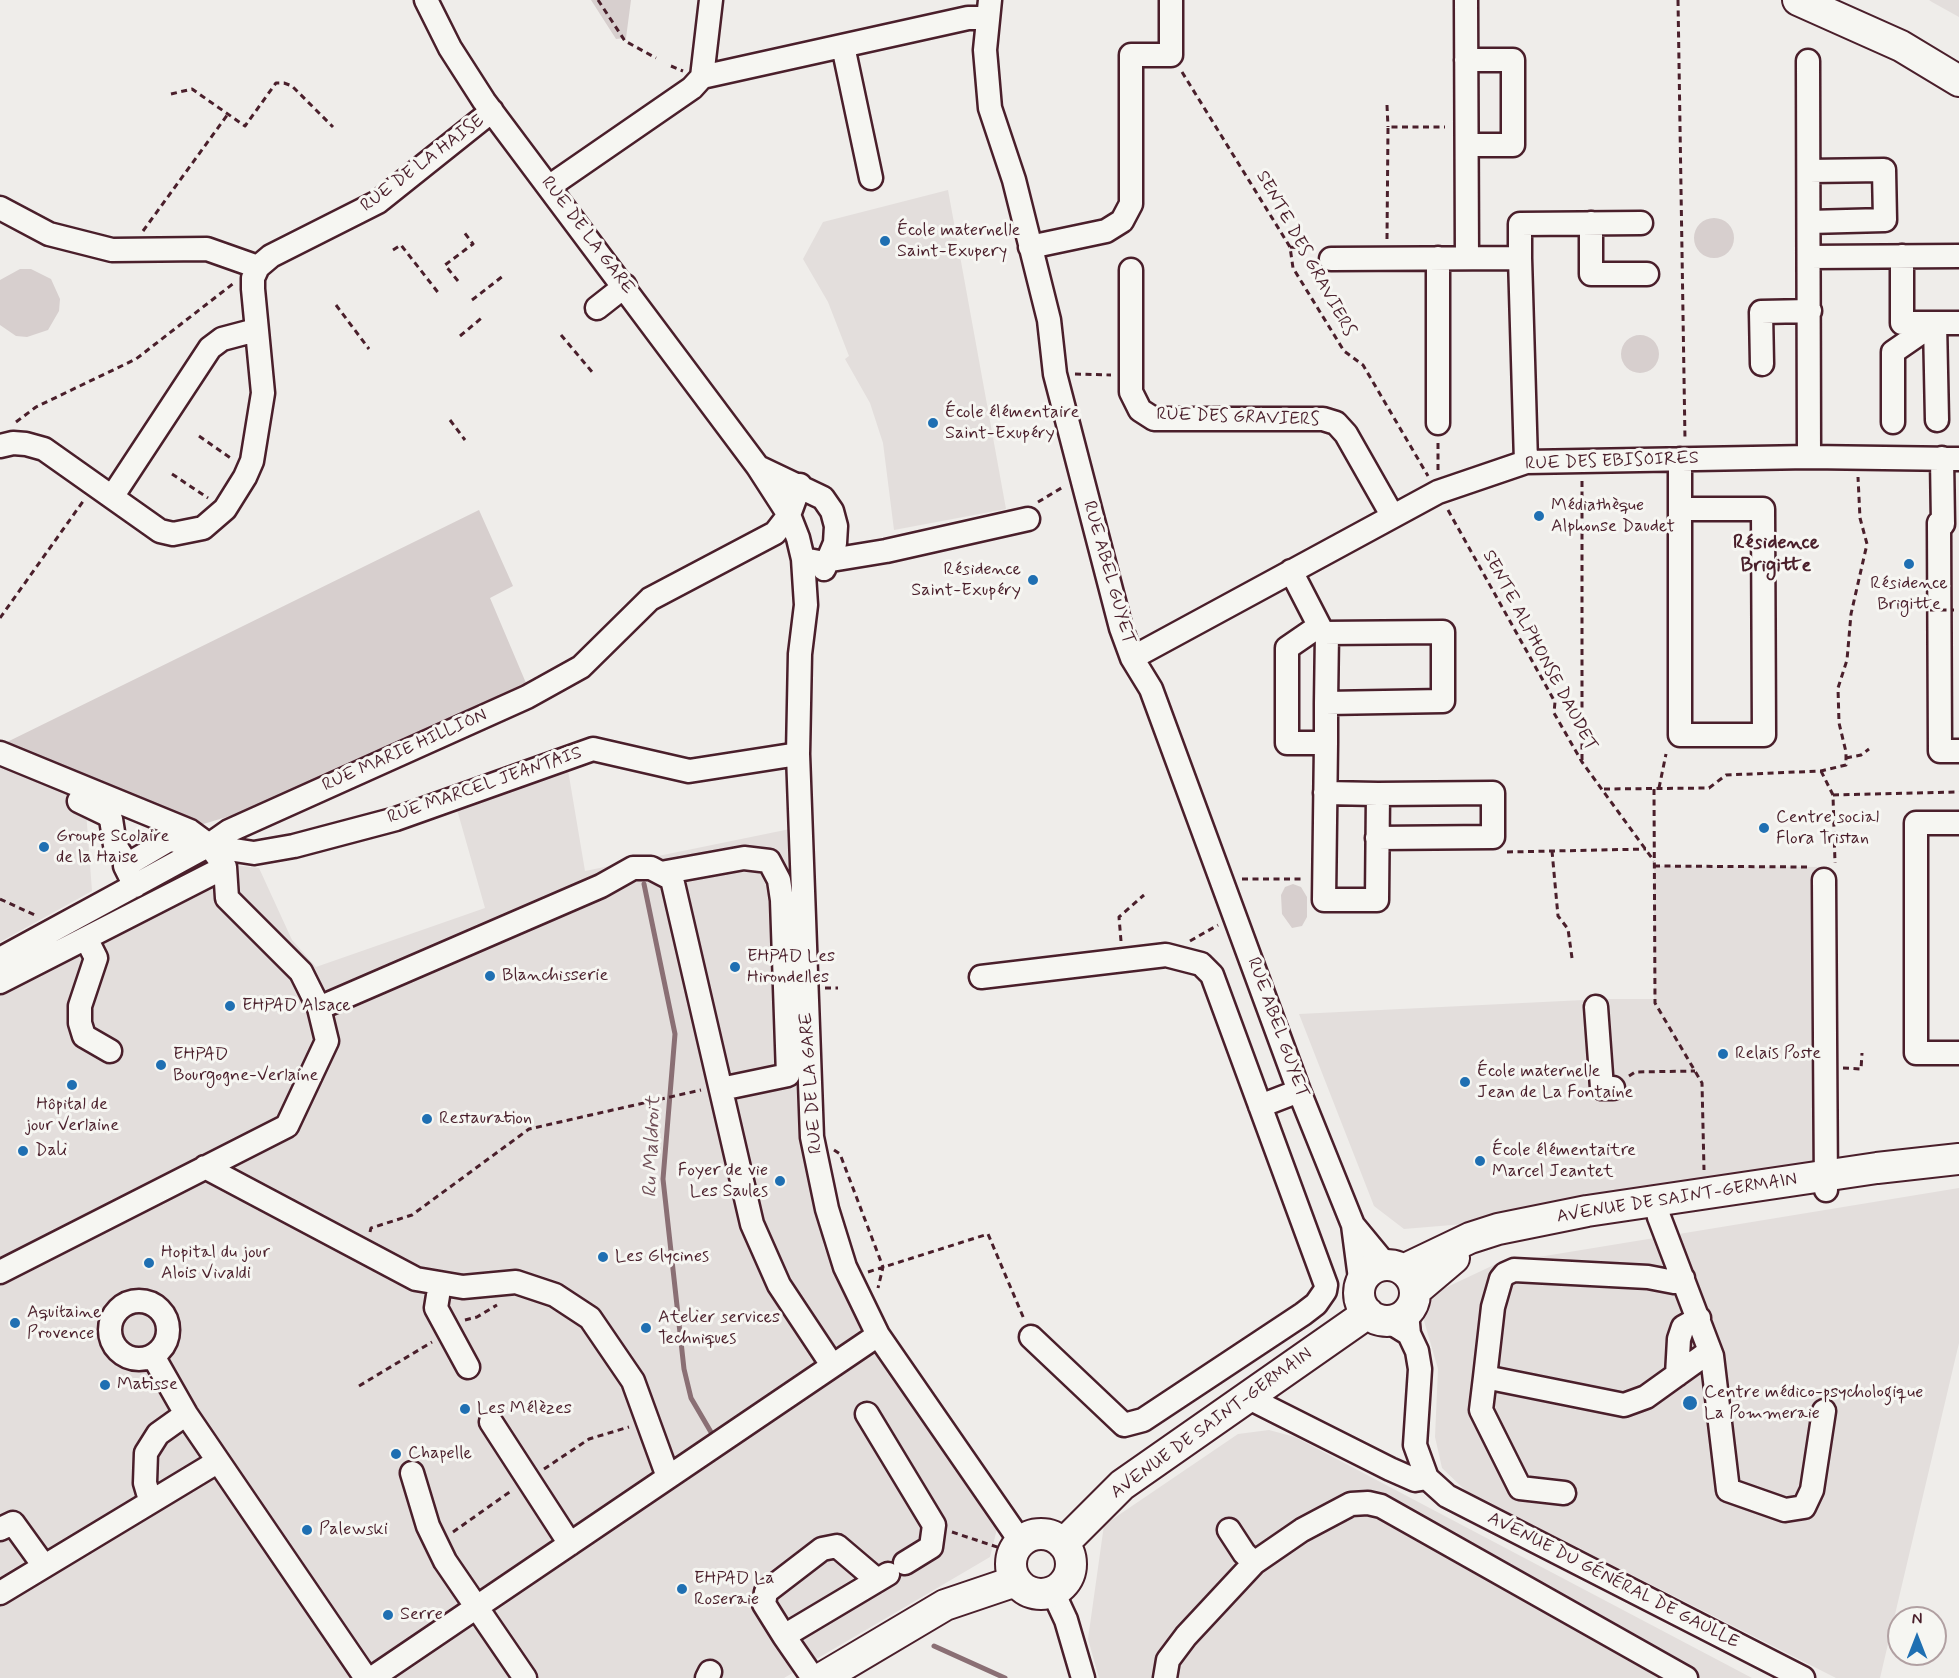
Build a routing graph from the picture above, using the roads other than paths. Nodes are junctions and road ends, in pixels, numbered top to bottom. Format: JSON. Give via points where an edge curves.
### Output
{"nodes":[{"id":1,"x":711,"y":0,"type":"edge"},
{"id":2,"x":1171,"y":0,"type":"edge"},
{"id":3,"x":1466,"y":0,"type":"edge"},
{"id":4,"x":1798,"y":0,"type":"edge"},
{"id":5,"x":433,"y":2,"type":"edge"},
{"id":6,"x":989,"y":9,"type":"edge"},
{"id":7,"x":843,"y":46,"type":"junction"},
{"id":8,"x":1466,"y":60,"type":"junction"},
{"id":9,"x":1808,"y":61,"type":"dead end"},
{"id":10,"x":702,"y":77,"type":"junction"},
{"id":11,"x":1959,"y":81,"type":"edge"},
{"id":12,"x":492,"y":111,"type":"junction"},
{"id":13,"x":1467,"y":145,"type":"junction"},
{"id":14,"x":1809,"y":171,"type":"junction"},
{"id":15,"x":871,"y":178,"type":"dead end"},
{"id":16,"x":550,"y":186,"type":"junction"},
{"id":17,"x":0,"y":208,"type":"edge"},
{"id":18,"x":1809,"y":222,"type":"junction"},
{"id":19,"x":1592,"y":223,"type":"junction"},
{"id":20,"x":1641,"y":223,"type":"dead end"},
{"id":21,"x":1030,"y":247,"type":"junction"},
{"id":22,"x":1902,"y":256,"type":"junction"},
{"id":23,"x":1959,"y":256,"type":"edge"},
{"id":24,"x":1809,"y":257,"type":"junction"},
{"id":25,"x":1437,"y":258,"type":"junction"},
{"id":26,"x":1467,"y":258,"type":"junction"},
{"id":27,"x":1520,"y":258,"type":"junction"},
{"id":28,"x":1331,"y":259,"type":"dead end"},
{"id":29,"x":254,"y":265,"type":"junction"},
{"id":30,"x":1131,"y":270,"type":"dead end"},
{"id":31,"x":1647,"y":274,"type":"dead end"},
{"id":32,"x":625,"y":286,"type":"junction"},
{"id":33,"x":597,"y":308,"type":"dead end"},
{"id":34,"x":1810,"y":311,"type":"junction"},
{"id":35,"x":1935,"y":323,"type":"junction"},
{"id":36,"x":1959,"y":323,"type":"edge"},
{"id":37,"x":256,"y":330,"type":"junction"},
{"id":38,"x":1762,"y":364,"type":"dead end"},
{"id":39,"x":1937,"y":420,"type":"dead end"},
{"id":40,"x":1893,"y":422,"type":"dead end"},
{"id":41,"x":1437,"y":423,"type":"road end"},
{"id":42,"x":0,"y":446,"type":"edge"},
{"id":43,"x":1809,"y":457,"type":"junction"},
{"id":44,"x":1680,"y":459,"type":"junction"},
{"id":45,"x":1951,"y":459,"type":"edge"},
{"id":46,"x":1526,"y":462,"type":"junction"},
{"id":47,"x":758,"y":467,"type":"junction"},
{"id":48,"x":800,"y":485,"type":"junction"},
{"id":49,"x":104,"y":491,"type":"junction"},
{"id":50,"x":1680,"y":509,"type":"junction"},
{"id":51,"x":1033,"y":510,"type":"road end"},
{"id":52,"x":789,"y":516,"type":"junction"},
{"id":53,"x":1392,"y":516,"type":"junction"},
{"id":54,"x":1951,"y":524,"type":"edge"},
{"id":55,"x":828,"y":559,"type":"junction"},
{"id":56,"x":803,"y":560,"type":"junction"},
{"id":57,"x":1291,"y":572,"type":"junction"},
{"id":58,"x":806,"y":605,"type":"junction"},
{"id":59,"x":1323,"y":630,"type":"junction"},
{"id":60,"x":1132,"y":658,"type":"junction"},
{"id":61,"x":1326,"y":703,"type":"junction"},
{"id":62,"x":1326,"y":743,"type":"junction"},
{"id":63,"x":1959,"y":751,"type":"edge"},
{"id":64,"x":0,"y":753,"type":"edge"},
{"id":65,"x":798,"y":754,"type":"junction"},
{"id":66,"x":0,"y":769,"type":"edge"},
{"id":67,"x":1325,"y":793,"type":"junction"},
{"id":68,"x":1377,"y":794,"type":"junction"},
{"id":69,"x":1959,"y":823,"type":"edge"},
{"id":70,"x":1377,"y":838,"type":"junction"},
{"id":71,"x":209,"y":845,"type":"junction"},
{"id":72,"x":128,"y":864,"type":"junction"},
{"id":73,"x":225,"y":867,"type":"junction"},
{"id":74,"x":1823,"y":871,"type":"road end"},
{"id":75,"x":661,"y":873,"type":"junction"},
{"id":76,"x":135,"y":886,"type":"junction"},
{"id":77,"x":86,"y":938,"type":"junction"},
{"id":78,"x":0,"y":959,"type":"edge"},
{"id":79,"x":981,"y":977,"type":"dead end"},
{"id":80,"x":0,"y":982,"type":"edge"},
{"id":81,"x":319,"y":1008,"type":"junction"},
{"id":82,"x":1596,"y":1008,"type":"dead end"},
{"id":83,"x":110,"y":1050,"type":"dead end"},
{"id":84,"x":1959,"y":1053,"type":"edge"},
{"id":85,"x":1613,"y":1088,"type":"road end"},
{"id":86,"x":721,"y":1089,"type":"junction"},
{"id":87,"x":1299,"y":1091,"type":"junction"},
{"id":88,"x":1260,"y":1107,"type":"junction"},
{"id":89,"x":1959,"y":1159,"type":"edge"},
{"id":90,"x":1959,"y":1164,"type":"edge"},
{"id":91,"x":205,"y":1167,"type":"junction"},
{"id":92,"x":1826,"y":1182,"type":"junction"},
{"id":93,"x":1657,"y":1209,"type":"junction"},
{"id":94,"x":1353,"y":1225,"type":"junction"},
{"id":95,"x":0,"y":1272,"type":"edge"},
{"id":96,"x":1683,"y":1278,"type":"junction"},
{"id":97,"x":440,"y":1283,"type":"junction"},
{"id":98,"x":1392,"y":1299,"type":"junction"},
{"id":99,"x":1699,"y":1318,"type":"junction"},
{"id":100,"x":878,"y":1335,"type":"junction"},
{"id":101,"x":1031,"y":1337,"type":"road end"},
{"id":102,"x":1710,"y":1352,"type":"junction"},
{"id":103,"x":153,"y":1356,"type":"dead end"},
{"id":104,"x":832,"y":1365,"type":"junction"},
{"id":105,"x":468,"y":1367,"type":"dead end"},
{"id":106,"x":1677,"y":1375,"type":"junction"},
{"id":107,"x":1485,"y":1377,"type":"junction"},
{"id":108,"x":1247,"y":1397,"type":"junction"},
{"id":109,"x":1824,"y":1411,"type":"dead end"},
{"id":110,"x":186,"y":1414,"type":"junction"},
{"id":111,"x":867,"y":1414,"type":"dead end"},
{"id":112,"x":491,"y":1422,"type":"dead end"},
{"id":113,"x":218,"y":1462,"type":"junction"},
{"id":114,"x":412,"y":1473,"type":"dead end"},
{"id":115,"x":668,"y":1477,"type":"junction"},
{"id":116,"x":1427,"y":1478,"type":"junction"},
{"id":117,"x":1564,"y":1493,"type":"dead end"},
{"id":118,"x":150,"y":1500,"type":"junction"},
{"id":119,"x":0,"y":1529,"type":"edge"},
{"id":120,"x":1228,"y":1530,"type":"dead end"},
{"id":121,"x":570,"y":1544,"type":"junction"},
{"id":122,"x":1063,"y":1544,"type":"junction"},
{"id":123,"x":1016,"y":1558,"type":"junction"},
{"id":124,"x":1254,"y":1563,"type":"junction"},
{"id":125,"x":44,"y":1566,"type":"junction"},
{"id":126,"x":890,"y":1572,"type":"junction"},
{"id":127,"x":1053,"y":1592,"type":"junction"},
{"id":128,"x":0,"y":1593,"type":"edge"},
{"id":129,"x":477,"y":1607,"type":"junction"},
{"id":130,"x":784,"y":1636,"type":"junction"},
{"id":131,"x":366,"y":1678,"type":"edge"},
{"id":132,"x":372,"y":1678,"type":"edge"},
{"id":133,"x":525,"y":1678,"type":"edge"},
{"id":134,"x":813,"y":1678,"type":"edge"},
{"id":135,"x":822,"y":1678,"type":"edge"},
{"id":136,"x":1083,"y":1678,"type":"edge"},
{"id":137,"x":1165,"y":1678,"type":"edge"},
{"id":138,"x":1686,"y":1678,"type":"edge"},
{"id":139,"x":1803,"y":1678,"type":"edge"}],
"edges":[{"from":1,"to":10,"type":"street"},
{"from":2,"to":21,"type":"street","via":[[1172,55],[1131,55],[1131,204],[1122,221],[1106,231]]},
{"from":3,"to":8,"type":"street"},
{"from":4,"to":11,"type":"main road","via":[[1901,46]]},
{"from":5,"to":12,"type":"street","name":"RUE DE LA GARE","via":[[450,48]]},
{"from":6,"to":7,"type":"street","via":[[968,18]]},
{"from":6,"to":21,"type":"street","name":"RUE ABEL GUYET","via":[[985,50],[990,108],[1014,180]]},
{"from":7,"to":10,"type":"street"},
{"from":7,"to":15,"type":"street"},
{"from":8,"to":13,"type":"street"},
{"from":8,"to":13,"type":"street","via":[[1513,60],[1513,145]]},
{"from":9,"to":14,"type":"street"},
{"from":10,"to":16,"type":"street","via":[[692,88]]},
{"from":12,"to":16,"type":"street","name":"RUE DE LA GARE"},
{"from":12,"to":29,"type":"street","name":"RUE DE LA HAISE","via":[[378,202]]},
{"from":13,"to":26,"type":"street"},
{"from":14,"to":18,"type":"street"},
{"from":14,"to":18,"type":"street","via":[[1884,170],[1885,220]]},
{"from":16,"to":32,"type":"street","name":"RUE DE LA GARE"},
{"from":17,"to":29,"type":"street","via":[[49,234],[112,250],[207,249]]},
{"from":18,"to":24,"type":"street"},
{"from":19,"to":20,"type":"street"},
{"from":19,"to":27,"type":"street","via":[[1520,224]]},
{"from":19,"to":31,"type":"street","via":[[1592,274]]},
{"from":21,"to":60,"type":"street","name":"RUE ABEL GUYET","via":[[1049,320],[1055,374]]},
{"from":22,"to":23,"type":"street"},
{"from":22,"to":24,"type":"street"},
{"from":22,"to":35,"type":"street","via":[[1902,323]]},
{"from":24,"to":34,"type":"street"},
{"from":25,"to":26,"type":"street"},
{"from":25,"to":28,"type":"street"},
{"from":25,"to":41,"type":"street"},
{"from":26,"to":27,"type":"street"},
{"from":27,"to":46,"type":"street"},
{"from":29,"to":37,"type":"street"},
{"from":30,"to":53,"type":"street","name":"RUE DES GRAVIERS","via":[[1131,392],[1140,410],[1154,419],[1323,419],[1336,423]]},
{"from":32,"to":33,"type":"street"},
{"from":32,"to":47,"type":"street","name":"RUE DE LA GARE"},
{"from":34,"to":38,"type":"street","via":[[1761,312]]},
{"from":34,"to":43,"type":"street"},
{"from":35,"to":36,"type":"street"},
{"from":35,"to":39,"type":"street"},
{"from":35,"to":40,"type":"street","via":[[1893,352]]},
{"from":37,"to":49,"type":"street","via":[[222,339],[210,348]]},
{"from":37,"to":49,"type":"street","via":[[262,393],[258,429],[248,470],[225,508],[203,528],[172,534],[160,531]]},
{"from":42,"to":49,"type":"street","via":[[13,443],[44,449]]},
{"from":43,"to":44,"type":"street","name":"RUE DES EBISOIRES"},
{"from":43,"to":45,"type":"street","name":"RUE DES EBISOIRES"},
{"from":44,"to":46,"type":"street","name":"RUE DES EBISOIRES"},
{"from":44,"to":50,"type":"street"},
{"from":45,"to":54,"type":"street"},
{"from":46,"to":53,"type":"street","name":"RUE DES EBISOIRES","via":[[1438,492]]},
{"from":47,"to":48,"type":"street","name":"RUE DE LA GARE"},
{"from":47,"to":52,"type":"street","name":"RUE DE LA GARE"},
{"from":48,"to":52,"type":"street"},
{"from":48,"to":55,"type":"street","name":"RUE DE LA GARE","via":[[823,498],[832,511],[835,543]]},
{"from":50,"to":50,"type":"street","via":[[1680,735],[1764,735],[1763,509]]},
{"from":51,"to":55,"type":"street","via":[[874,553]]},
{"from":52,"to":56,"type":"street","name":"RUE DE LA GARE"},
{"from":52,"to":71,"type":"street","name":"RUE MARIE HILLION","via":[[775,533],[650,598],[581,667],[526,697],[229,831]]},
{"from":53,"to":57,"type":"street","name":"RUE DES EBISOIRES"},
{"from":54,"to":63,"type":"street","via":[[1939,523],[1940,751]]},
{"from":55,"to":56,"type":"street"},
{"from":55,"to":58,"type":"street","name":"RUE DE LA GARE"},
{"from":56,"to":58,"type":"street","name":"RUE DE LA GARE"},
{"from":57,"to":59,"type":"street"},
{"from":57,"to":60,"type":"street","name":"RUE DES EBISOIRES"},
{"from":58,"to":65,"type":"street","name":"RUE DE LA GARE","via":[[799,661]]},
{"from":59,"to":61,"type":"street"},
{"from":59,"to":61,"type":"street","via":[[1443,632],[1443,701]]},
{"from":59,"to":62,"type":"street","via":[[1287,648],[1287,743]]},
{"from":60,"to":87,"type":"street","name":"RUE ABEL GUYET","via":[[1151,689]]},
{"from":61,"to":62,"type":"street"},
{"from":62,"to":67,"type":"street"},
{"from":64,"to":71,"type":"street","via":[[190,831]]},
{"from":65,"to":71,"type":"street","name":"RUE MARCEL JEANTAIS","via":[[689,771],[593,749],[396,819],[294,846],[254,852]]},
{"from":65,"to":100,"type":"street","name":"RUE DE LA GARE","via":[[812,1137],[827,1209],[850,1278]]},
{"from":66,"to":72,"type":"street","via":[[106,814],[111,819],[118,850]]},
{"from":67,"to":68,"type":"street"},
{"from":67,"to":70,"type":"street","via":[[1324,900],[1377,900]]},
{"from":68,"to":70,"type":"street"},
{"from":68,"to":70,"type":"street","via":[[1492,793],[1493,837]]},
{"from":69,"to":84,"type":"street","via":[[1916,823],[1916,1053]]},
{"from":71,"to":72,"type":"street","name":"RUE MARCEL JEANTAIS","via":[[169,840]]},
{"from":71,"to":73,"type":"street"},
{"from":71,"to":76,"type":"street","name":"RUE MARIE HILLION"},
{"from":72,"to":76,"type":"street","via":[[127,874]]},
{"from":73,"to":77,"type":"street"},
{"from":73,"to":81,"type":"street","via":[[227,898],[301,972]]},
{"from":74,"to":92,"type":"street"},
{"from":75,"to":81,"type":"street","via":[[651,868],[633,868],[601,886]]},
{"from":75,"to":86,"type":"street","via":[[672,879]]},
{"from":75,"to":86,"type":"street","via":[[744,858],[769,861],[779,880],[788,1075]]},
{"from":76,"to":78,"type":"street","name":"RUE MARIE HILLION"},
{"from":77,"to":80,"type":"street"},
{"from":77,"to":83,"type":"street","via":[[96,958],[80,1006],[80,1023],[84,1036]]},
{"from":79,"to":88,"type":"street","via":[[1166,956],[1201,964],[1212,975]]},
{"from":81,"to":91,"type":"street","via":[[327,1041],[287,1126]]},
{"from":82,"to":85,"type":"street","via":[[1602,1088]]},
{"from":86,"to":104,"type":"street","via":[[752,1224],[779,1285]]},
{"from":87,"to":88,"type":"street"},
{"from":87,"to":94,"type":"street","name":"RUE ABEL GUYET"},
{"from":88,"to":101,"type":"street","via":[[1326,1285],[1316,1304],[1143,1420],[1124,1425]]},
{"from":89,"to":92,"type":"main road","name":"AVENUE DE SAINT-GERMAIN"},
{"from":90,"to":92,"type":"main road","name":"AVENUE DE SAINT-GERMAIN","via":[[1881,1182]]},
{"from":91,"to":95,"type":"street"},
{"from":91,"to":97,"type":"street","via":[[416,1279]]},
{"from":92,"to":93,"type":"main road","name":"AVENUE DE SAINT-GERMAIN"},
{"from":92,"to":93,"type":"main road","name":"AVENUE DE SAINT-GERMAIN","via":[[1704,1192]]},
{"from":93,"to":96,"type":"street"},
{"from":93,"to":98,"type":"main road","name":"AVENUE DE SAINT-GERMAIN","via":[[1587,1211],[1470,1238]]},
{"from":94,"to":98,"type":"street","name":"RUE ABEL GUYET"},
{"from":94,"to":98,"type":"street","name":"RUE ABEL GUYET"},
{"from":96,"to":99,"type":"street"},
{"from":96,"to":107,"type":"street","via":[[1674,1282],[1648,1277],[1514,1270],[1505,1274],[1493,1307]]},
{"from":97,"to":105,"type":"street","via":[[436,1308]]},
{"from":97,"to":115,"type":"street","via":[[463,1287],[516,1282],[555,1295],[590,1318],[633,1381]]},
{"from":98,"to":108,"type":"main road","name":"AVENUE DE SAINT-GERMAIN"},
{"from":98,"to":116,"type":"street","name":"AVENUE DU GÉNÉRAL DE GAULLE","via":[[1417,1352],[1420,1370],[1415,1445]]},
{"from":99,"to":102,"type":"street"},
{"from":99,"to":106,"type":"street","via":[[1683,1327]]},
{"from":100,"to":104,"type":"street"},
{"from":100,"to":123,"type":"street","name":"RUE DE LA GARE"},
{"from":102,"to":106,"type":"street"},
{"from":102,"to":109,"type":"street","via":[[1728,1490],[1785,1510],[1804,1507],[1812,1490]]},
{"from":103,"to":110,"type":"street"},
{"from":104,"to":115,"type":"street"},
{"from":106,"to":107,"type":"street","via":[[1646,1396],[1624,1405]]},
{"from":107,"to":117,"type":"street","via":[[1481,1410],[1520,1488]]},
{"from":108,"to":116,"type":"street","via":[[1390,1469],[1415,1480]]},
{"from":108,"to":122,"type":"main road","name":"AVENUE DE SAINT-GERMAIN","via":[[1122,1485]]},
{"from":110,"to":113,"type":"street"},
{"from":110,"to":118,"type":"street","via":[[158,1434],[146,1453],[145,1483]]},
{"from":111,"to":126,"type":"street","via":[[934,1525],[931,1547]]},
{"from":112,"to":121,"type":"street"},
{"from":113,"to":118,"type":"street"},
{"from":113,"to":131,"type":"street"},
{"from":114,"to":129,"type":"street","via":[[445,1562]]},
{"from":115,"to":121,"type":"street"},
{"from":116,"to":139,"type":"street","name":"AVENUE DU GÉNÉRAL DE GAULLE","via":[[1447,1496]]},
{"from":118,"to":125,"type":"street"},
{"from":119,"to":125,"type":"street","via":[[13,1523]]},
{"from":120,"to":124,"type":"street"},
{"from":121,"to":129,"type":"street"},
{"from":122,"to":123,"type":"main road","via":[[1038,1534]]},
{"from":122,"to":127,"type":"main road","via":[[1071,1561],[1070,1570]]},
{"from":123,"to":127,"type":"main road","via":[[1028,1592]]},
{"from":123,"to":135,"type":"main road"},
{"from":124,"to":137,"type":"street","via":[[1186,1636],[1168,1660]]},
{"from":124,"to":138,"type":"street","via":[[1302,1530],[1352,1504],[1381,1506]]},
{"from":125,"to":128,"type":"street"},
{"from":126,"to":130,"type":"street"},
{"from":126,"to":130,"type":"street","via":[[837,1546],[822,1549],[766,1592],[764,1604]]},
{"from":127,"to":136,"type":"street","via":[[1066,1620]]},
{"from":129,"to":132,"type":"street"},
{"from":129,"to":133,"type":"street"},
{"from":130,"to":134,"type":"street"}]}
